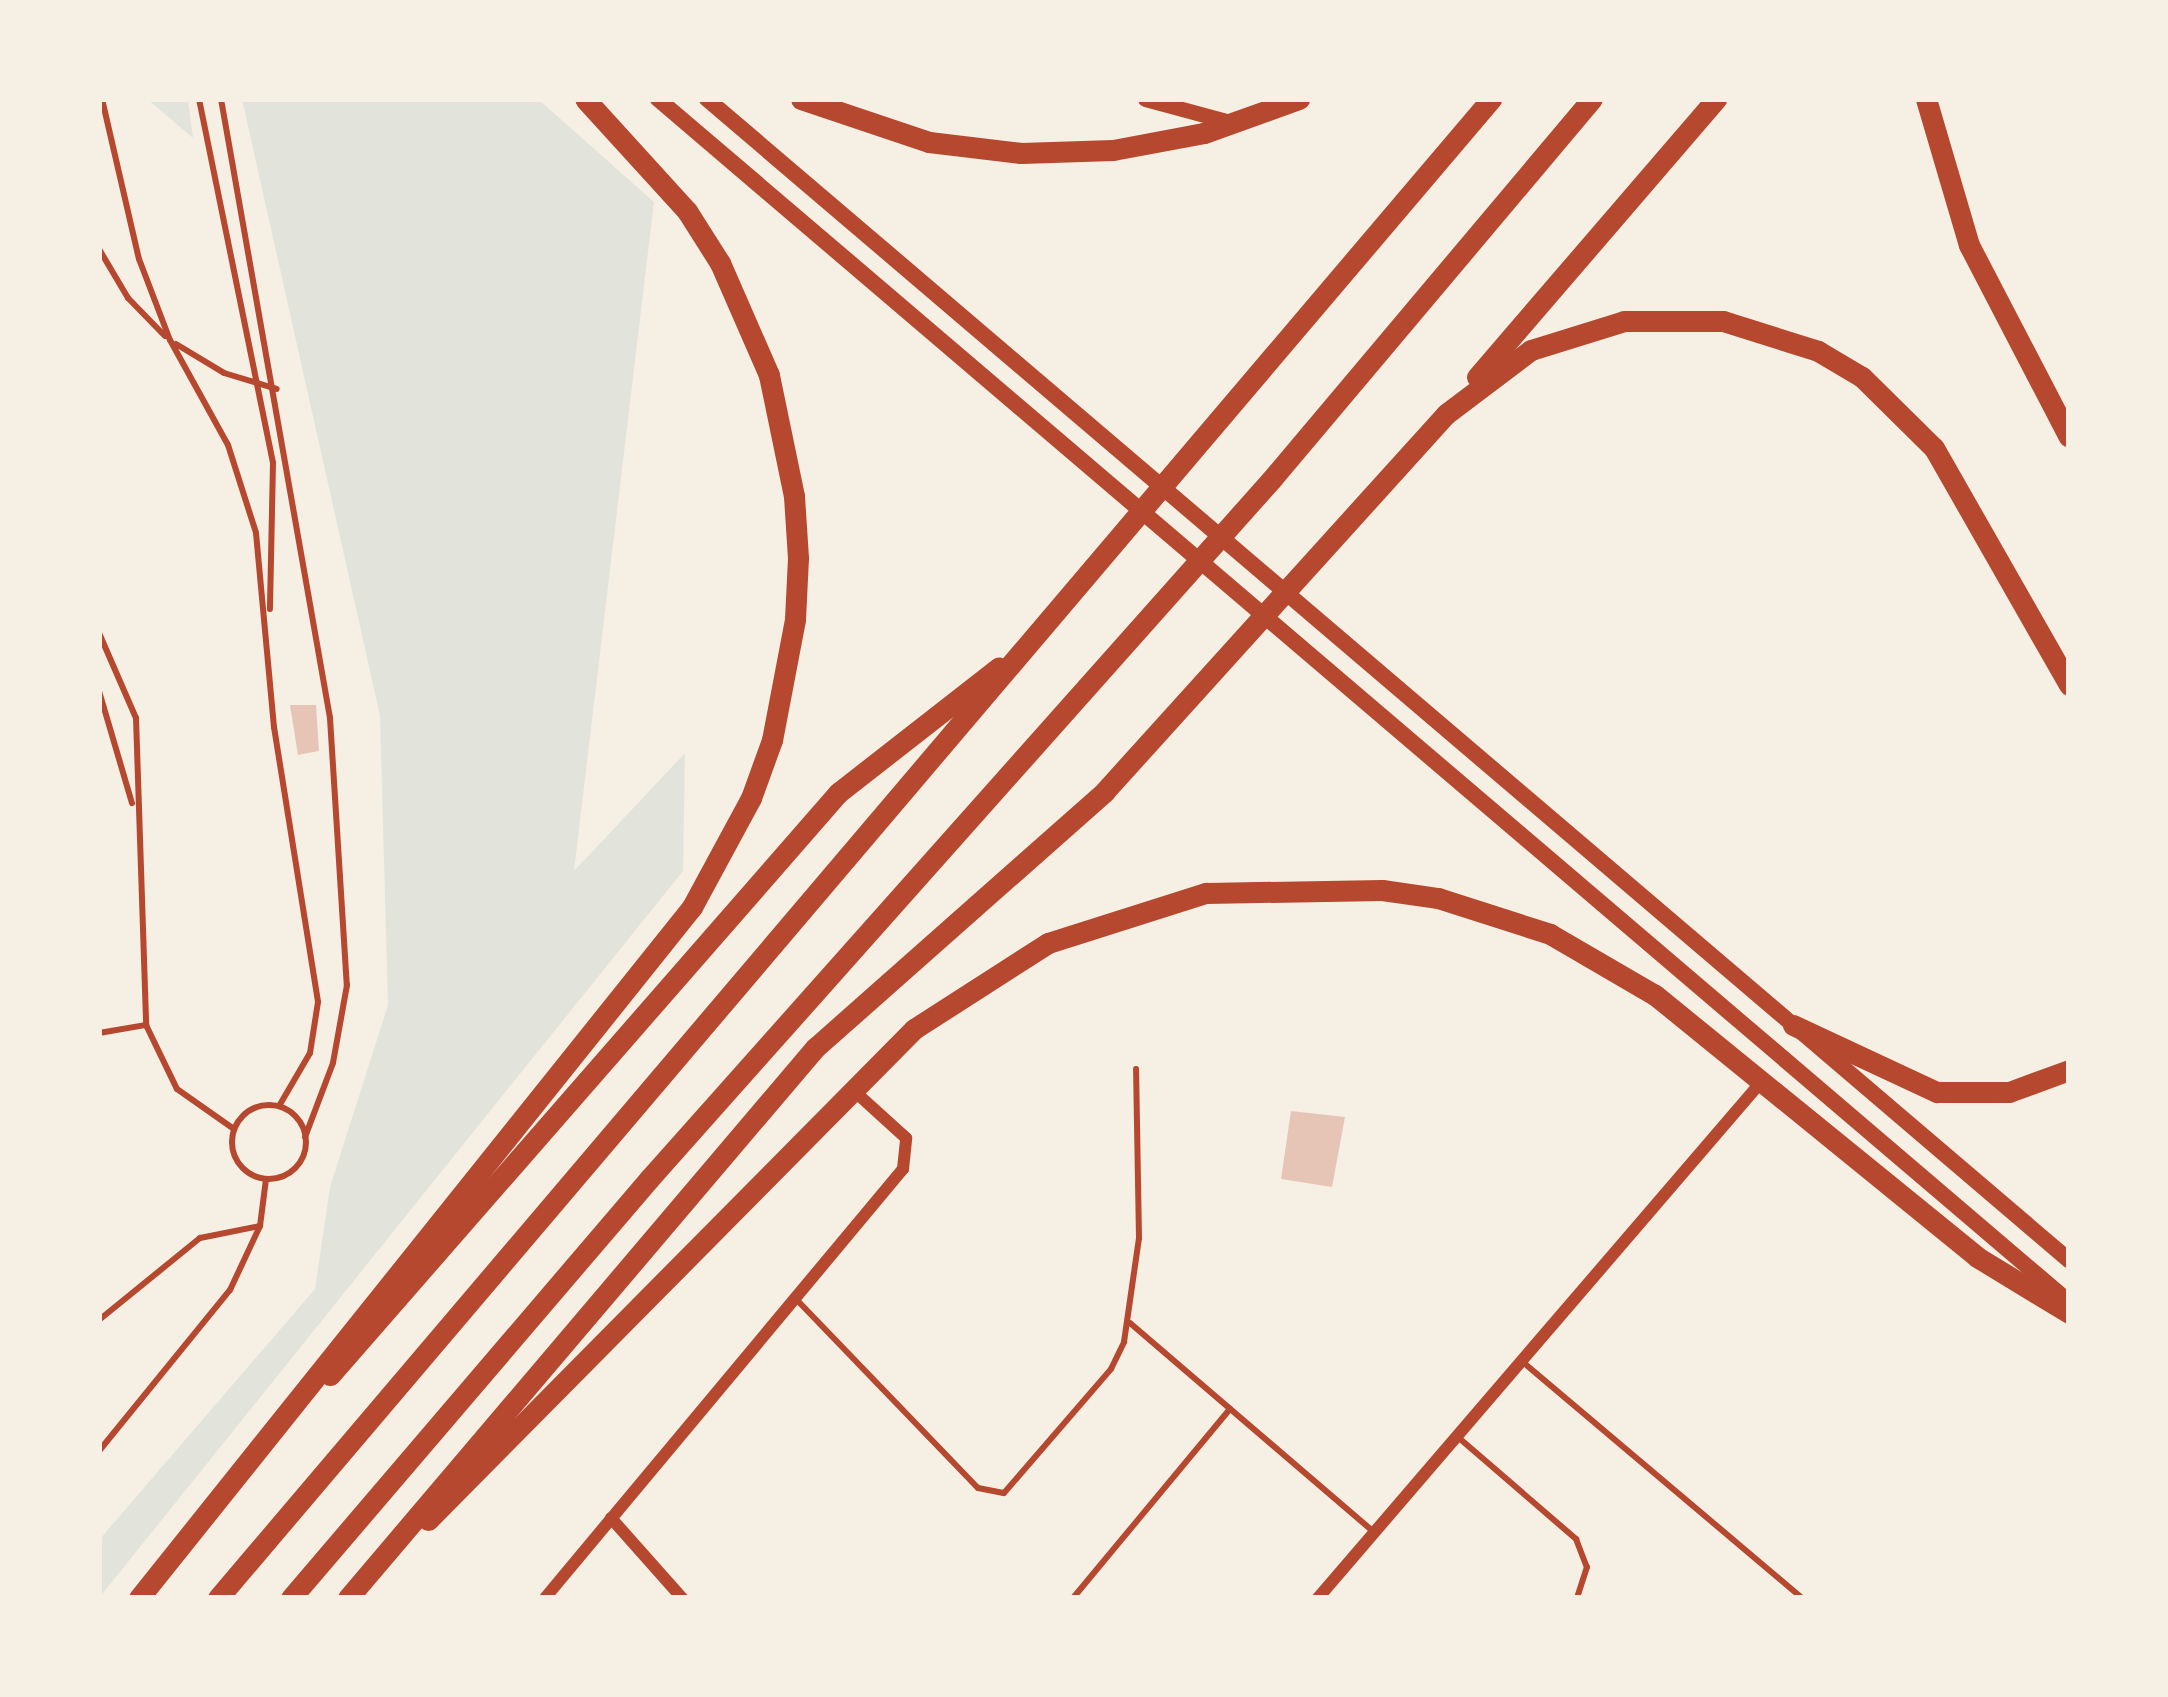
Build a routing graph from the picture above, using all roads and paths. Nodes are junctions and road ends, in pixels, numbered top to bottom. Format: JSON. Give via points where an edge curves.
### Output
{"nodes":[{"id":1,"x":102,"y":99,"type":"edge"},
{"id":2,"x":199,"y":99,"type":"edge"},
{"id":3,"x":221,"y":99,"type":"edge"},
{"id":4,"x":585,"y":99,"type":"edge"},
{"id":5,"x":658,"y":99,"type":"edge"},
{"id":6,"x":707,"y":99,"type":"edge"},
{"id":7,"x":801,"y":99,"type":"edge"},
{"id":8,"x":1145,"y":99,"type":"edge"},
{"id":9,"x":1298,"y":99,"type":"edge"},
{"id":10,"x":1491,"y":99,"type":"edge"},
{"id":11,"x":1592,"y":99,"type":"edge"},
{"id":12,"x":1716,"y":99,"type":"edge"},
{"id":13,"x":1926,"y":99,"type":"edge"},
{"id":14,"x":1234,"y":123,"type":"junction"},
{"id":15,"x":99,"y":249,"type":"edge"},
{"id":16,"x":170,"y":340,"type":"junction"},
{"id":17,"x":254,"y":384,"type":"junction"},
{"id":18,"x":277,"y":389,"type":"junction"},
{"id":19,"x":1446,"y":414,"type":"junction"},
{"id":20,"x":2069,"y":437,"type":"edge"},
{"id":21,"x":268,"y":625,"type":"junction"},
{"id":22,"x":99,"y":633,"type":"edge"},
{"id":23,"x":1024,"y":650,"type":"junction"},
{"id":24,"x":2069,"y":685,"type":"edge"},
{"id":25,"x":99,"y":691,"type":"edge"},
{"id":26,"x":134,"y":807,"type":"junction"},
{"id":27,"x":146,"y":1025,"type":"junction"},
{"id":28,"x":1793,"y":1025,"type":"junction"},
{"id":29,"x":99,"y":1033,"type":"edge"},
{"id":30,"x":1136,"y":1070,"type":"dead end"},
{"id":31,"x":2069,"y":1070,"type":"edge"},
{"id":32,"x":1761,"y":1082,"type":"junction"},
{"id":33,"x":853,"y":1090,"type":"junction"},
{"id":34,"x":279,"y":1106,"type":"junction"},
{"id":35,"x":234,"y":1130,"type":"junction"},
{"id":36,"x":305,"y":1137,"type":"junction"},
{"id":37,"x":266,"y":1179,"type":"junction"},
{"id":38,"x":260,"y":1226,"type":"junction"},
{"id":39,"x":2069,"y":1260,"type":"edge"},
{"id":40,"x":795,"y":1297,"type":"junction"},
{"id":41,"x":2069,"y":1302,"type":"edge"},
{"id":42,"x":2069,"y":1313,"type":"edge"},
{"id":43,"x":99,"y":1320,"type":"edge"},
{"id":44,"x":1130,"y":1322,"type":"junction"},
{"id":45,"x":1521,"y":1361,"type":"junction"},
{"id":46,"x":1230,"y":1409,"type":"junction"},
{"id":47,"x":280,"y":1429,"type":"junction"},
{"id":48,"x":1456,"y":1436,"type":"junction"},
{"id":49,"x":99,"y":1451,"type":"edge"},
{"id":50,"x":611,"y":1518,"type":"junction"},
{"id":51,"x":1374,"y":1532,"type":"junction"},
{"id":52,"x":365,"y":1576,"type":"junction"},
{"id":53,"x":139,"y":1598,"type":"edge"},
{"id":54,"x":218,"y":1598,"type":"edge"},
{"id":55,"x":292,"y":1598,"type":"edge"},
{"id":56,"x":348,"y":1598,"type":"edge"},
{"id":57,"x":545,"y":1598,"type":"edge"},
{"id":58,"x":682,"y":1598,"type":"edge"},
{"id":59,"x":1073,"y":1598,"type":"edge"},
{"id":60,"x":1318,"y":1598,"type":"edge"},
{"id":61,"x":1576,"y":1598,"type":"edge"},
{"id":62,"x":1802,"y":1598,"type":"edge"}],
"edges":[{"from":1,"to":16,"type":"lane","via":[[124,217]]},
{"from":2,"to":17,"type":"lane"},
{"from":3,"to":18,"type":"lane"},
{"from":4,"to":47,"type":"highway","via":[[687,211],[720,263],[769,375],[798,558],[786,680],[751,798],[692,907],[358,1317]]},
{"from":5,"to":41,"type":"main road"},
{"from":6,"to":28,"type":"main road"},
{"from":7,"to":14,"type":"highway","via":[[929,142],[1021,153],[1113,150]]},
{"from":8,"to":14,"type":"street"},
{"from":9,"to":14,"type":"highway"},
{"from":10,"to":23,"type":"highway"},
{"from":11,"to":55,"type":"highway","via":[[1271,480],[649,1179]]},
{"from":12,"to":19,"type":"highway"},
{"from":13,"to":20,"type":"highway","via":[[1969,245]]},
{"from":15,"to":16,"type":"lane","via":[[128,298]]},
{"from":16,"to":17,"type":"lane"},
{"from":16,"to":21,"type":"lane","via":[[209,403],[244,488]]},
{"from":17,"to":18,"type":"lane"},
{"from":17,"to":21,"type":"lane","via":[[278,517]]},
{"from":18,"to":36,"type":"lane","via":[[322,646],[346,945],[342,1025]]},
{"from":19,"to":24,"type":"highway","via":[[1531,350],[1624,321],[1723,321],[1818,351],[1875,388],[1934,448]]},
{"from":19,"to":52,"type":"highway","via":[[1105,791],[866,999],[766,1100]]},
{"from":21,"to":34,"type":"lane","via":[[282,783],[318,1002],[310,1053]]},
{"from":22,"to":26,"type":"lane","via":[[136,718]]},
{"from":23,"to":47,"type":"highway","via":[[838,794]]},
{"from":23,"to":54,"type":"highway"},
{"from":25,"to":26,"type":"lane"},
{"from":26,"to":27,"type":"lane"},
{"from":27,"to":29,"type":"lane"},
{"from":27,"to":35,"type":"lane","via":[[177,1089]]},
{"from":28,"to":31,"type":"highway","via":[[1937,1092],[2009,1092]]},
{"from":28,"to":39,"type":"main road"},
{"from":30,"to":44,"type":"lane","via":[[1139,1238]]},
{"from":32,"to":33,"type":"highway","via":[[1655,995],[1550,934],[1438,898],[1324,885],[1206,893],[1048,943],[956,997]]},
{"from":32,"to":42,"type":"highway","via":[[1977,1257]]},
{"from":32,"to":45,"type":"street"},
{"from":33,"to":40,"type":"street","via":[[900,1129],[908,1159]]},
{"from":33,"to":52,"type":"highway","via":[[631,1322]]},
{"from":34,"to":35,"type":"lane","via":[[252,1109]]},
{"from":34,"to":36,"type":"lane"},
{"from":35,"to":37,"type":"lane","via":[[241,1166]]},
{"from":36,"to":37,"type":"lane","via":[[300,1162]]},
{"from":37,"to":38,"type":"lane"},
{"from":38,"to":43,"type":"lane","via":[[200,1238]]},
{"from":38,"to":49,"type":"lane","via":[[230,1290]]},
{"from":40,"to":44,"type":"lane","via":[[990,1495],[1010,1488],[1111,1369]]},
{"from":40,"to":50,"type":"street"},
{"from":44,"to":46,"type":"lane"},
{"from":45,"to":48,"type":"street"},
{"from":45,"to":62,"type":"lane"},
{"from":46,"to":51,"type":"lane"},
{"from":46,"to":59,"type":"lane"},
{"from":47,"to":53,"type":"highway"},
{"from":48,"to":51,"type":"street"},
{"from":48,"to":61,"type":"lane","via":[[1576,1539],[1587,1567]]},
{"from":50,"to":57,"type":"street"},
{"from":50,"to":58,"type":"street"},
{"from":51,"to":60,"type":"street"},
{"from":52,"to":56,"type":"highway"}]}
